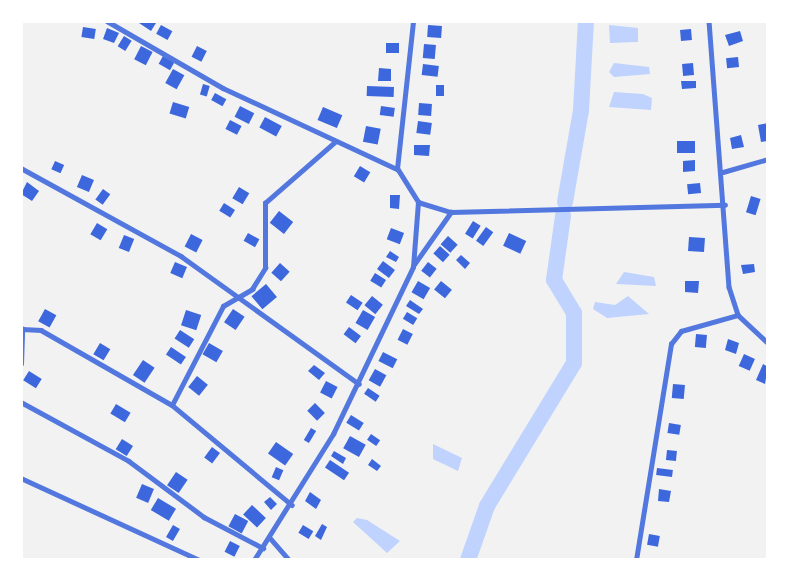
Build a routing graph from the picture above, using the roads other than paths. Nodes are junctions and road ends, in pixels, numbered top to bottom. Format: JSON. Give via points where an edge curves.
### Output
{"nodes":[{"id":1,"x":107,"y":21,"type":"edge"},
{"id":2,"x":412,"y":21,"type":"edge"},
{"id":3,"x":709,"y":21,"type":"edge"},
{"id":4,"x":335,"y":142,"type":"junction"},
{"id":5,"x":768,"y":159,"type":"edge"},
{"id":6,"x":21,"y":168,"type":"edge"},
{"id":7,"x":397,"y":169,"type":"junction"},
{"id":8,"x":723,"y":172,"type":"junction"},
{"id":9,"x":418,"y":202,"type":"junction"},
{"id":10,"x":725,"y":205,"type":"junction"},
{"id":11,"x":451,"y":212,"type":"junction"},
{"id":12,"x":412,"y":267,"type":"junction"},
{"id":13,"x":237,"y":299,"type":"junction"},
{"id":14,"x":738,"y":315,"type":"junction"},
{"id":15,"x":21,"y":328,"type":"edge"},
{"id":16,"x":768,"y":343,"type":"edge"},
{"id":17,"x":21,"y":364,"type":"edge"},
{"id":18,"x":359,"y":384,"type":"junction"},
{"id":19,"x":21,"y":402,"type":"edge"},
{"id":20,"x":173,"y":405,"type":"junction"},
{"id":21,"x":21,"y":478,"type":"edge"},
{"id":22,"x":292,"y":505,"type":"junction"},
{"id":23,"x":271,"y":539,"type":"junction"},
{"id":24,"x":262,"y":548,"type":"junction"},
{"id":25,"x":199,"y":560,"type":"edge"},
{"id":26,"x":254,"y":560,"type":"edge"},
{"id":27,"x":289,"y":560,"type":"edge"},
{"id":28,"x":636,"y":560,"type":"edge"}],
"edges":[{"from":1,"to":4,"type":"street"},
{"from":2,"to":7,"type":"street"},
{"from":3,"to":8,"type":"street"},
{"from":4,"to":7,"type":"street"},
{"from":4,"to":13,"type":"street","via":[[265,203],[265,268],[252,289]]},
{"from":5,"to":8,"type":"street"},
{"from":6,"to":13,"type":"street","via":[[181,256]]},
{"from":7,"to":9,"type":"street"},
{"from":8,"to":10,"type":"street"},
{"from":9,"to":11,"type":"street"},
{"from":9,"to":12,"type":"street"},
{"from":10,"to":11,"type":"street"},
{"from":10,"to":14,"type":"street","via":[[729,287]]},
{"from":11,"to":12,"type":"street"},
{"from":12,"to":18,"type":"street"},
{"from":13,"to":18,"type":"street"},
{"from":13,"to":20,"type":"street","via":[[223,306],[209,328]]},
{"from":14,"to":16,"type":"street"},
{"from":14,"to":28,"type":"street","via":[[675,335]]},
{"from":15,"to":17,"type":"street"},
{"from":15,"to":20,"type":"street","via":[[41,330]]},
{"from":18,"to":22,"type":"street"},
{"from":19,"to":24,"type":"street","via":[[129,461],[204,517]]},
{"from":20,"to":22,"type":"street"},
{"from":21,"to":25,"type":"street"},
{"from":22,"to":23,"type":"street"},
{"from":23,"to":24,"type":"street"},
{"from":23,"to":27,"type":"street"},
{"from":24,"to":26,"type":"street"}]}
